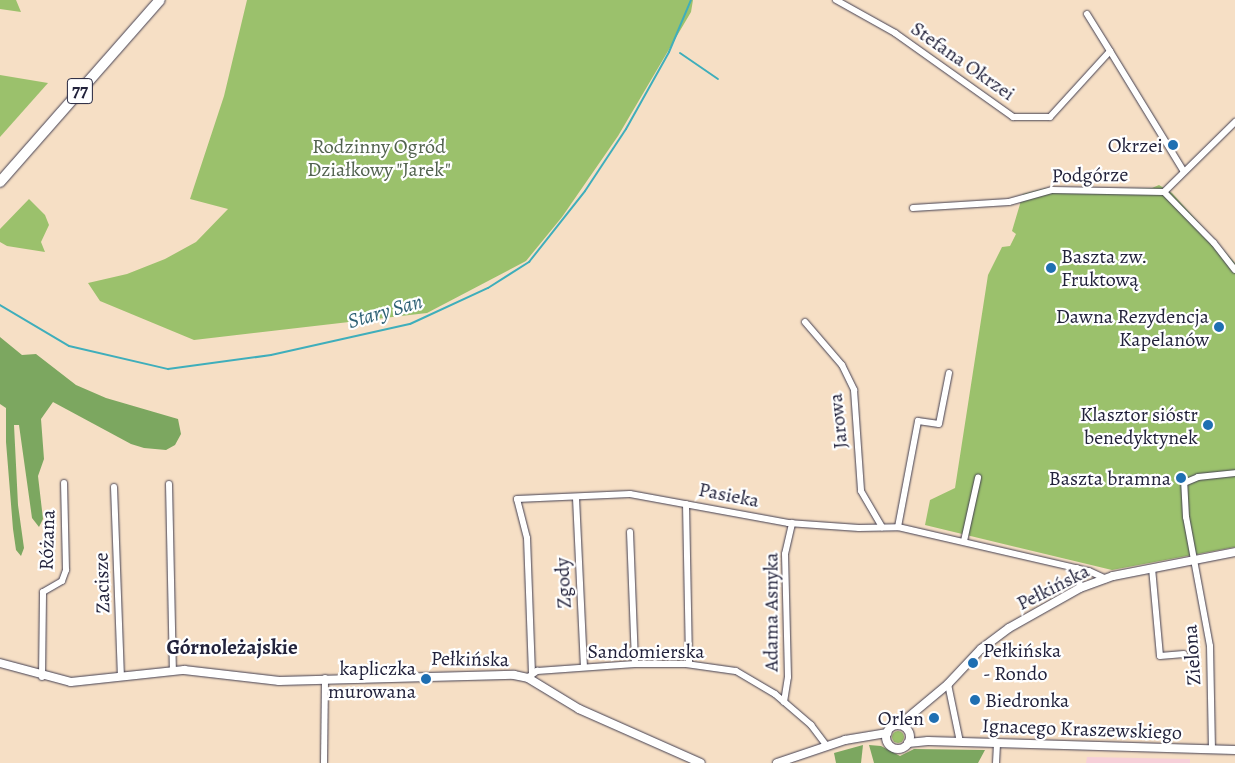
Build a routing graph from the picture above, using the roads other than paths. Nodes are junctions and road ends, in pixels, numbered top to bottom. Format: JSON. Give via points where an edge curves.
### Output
{"nodes":[{"id":1,"x":160,"y":0,"type":"edge"},
{"id":2,"x":836,"y":0,"type":"edge"},
{"id":3,"x":1087,"y":14,"type":"dead end"},
{"id":4,"x":1110,"y":51,"type":"junction"},
{"id":5,"x":1235,"y":122,"type":"edge"},
{"id":6,"x":1183,"y":170,"type":"junction"},
{"id":7,"x":0,"y":182,"type":"edge"},
{"id":8,"x":1164,"y":192,"type":"junction"},
{"id":9,"x":913,"y":208,"type":"dead end"},
{"id":10,"x":1235,"y":270,"type":"edge"},
{"id":11,"x":805,"y":322,"type":"dead end"},
{"id":12,"x":949,"y":373,"type":"dead end"},
{"id":13,"x":1235,"y":473,"type":"edge"},
{"id":14,"x":978,"y":478,"type":"dead end"},
{"id":15,"x":64,"y":483,"type":"dead end"},
{"id":16,"x":169,"y":484,"type":"dead end"},
{"id":17,"x":114,"y":487,"type":"dead end"},
{"id":18,"x":576,"y":498,"type":"junction"},
{"id":19,"x":686,"y":504,"type":"junction"},
{"id":20,"x":792,"y":523,"type":"junction"},
{"id":21,"x":882,"y":527,"type":"junction"},
{"id":22,"x":898,"y":527,"type":"junction"},
{"id":23,"x":630,"y":532,"type":"dead end"},
{"id":24,"x":964,"y":541,"type":"junction"},
{"id":25,"x":1235,"y":552,"type":"edge"},
{"id":26,"x":1197,"y":560,"type":"junction"},
{"id":27,"x":1077,"y":568,"type":"junction"},
{"id":28,"x":1152,"y":568,"type":"junction"},
{"id":29,"x":1106,"y":578,"type":"junction"},
{"id":30,"x":1080,"y":588,"type":"junction"},
{"id":31,"x":1184,"y":654,"type":"dead end"},
{"id":32,"x":0,"y":663,"type":"edge"},
{"id":33,"x":635,"y":664,"type":"junction"},
{"id":34,"x":689,"y":664,"type":"junction"},
{"id":35,"x":584,"y":667,"type":"junction"},
{"id":36,"x":173,"y":670,"type":"junction"},
{"id":37,"x":530,"y":676,"type":"junction"},
{"id":38,"x":42,"y":677,"type":"junction"},
{"id":39,"x":121,"y":677,"type":"junction"},
{"id":40,"x":325,"y":678,"type":"junction"},
{"id":41,"x":948,"y":684,"type":"junction"},
{"id":42,"x":784,"y":702,"type":"junction"},
{"id":43,"x":887,"y":733,"type":"junction"},
{"id":44,"x":906,"y":733,"type":"junction"},
{"id":45,"x":866,"y":738,"type":"junction"},
{"id":46,"x":887,"y":742,"type":"junction"},
{"id":47,"x":960,"y":742,"type":"junction"},
{"id":48,"x":997,"y":743,"type":"junction"},
{"id":49,"x":828,"y":746,"type":"junction"},
{"id":50,"x":1212,"y":750,"type":"junction"},
{"id":51,"x":1235,"y":750,"type":"edge"},
{"id":52,"x":786,"y":762,"type":"edge"},
{"id":53,"x":324,"y":763,"type":"edge"},
{"id":54,"x":701,"y":763,"type":"edge"},
{"id":55,"x":777,"y":763,"type":"edge"},
{"id":56,"x":996,"y":763,"type":"edge"}],
"edges":[{"from":1,"to":7,"type":"main road","number":"77"},
{"from":2,"to":4,"type":"street","name":"Stefana Okrzei","via":[[895,33],[1014,117],[1050,118],[1094,65]]},
{"from":3,"to":4,"type":"street"},
{"from":4,"to":6,"type":"street"},
{"from":5,"to":6,"type":"street"},
{"from":6,"to":8,"type":"street"},
{"from":8,"to":9,"type":"street","name":"Podgórze","via":[[1052,190],[1009,202]]},
{"from":8,"to":10,"type":"street","via":[[1214,242]]},
{"from":11,"to":21,"type":"street","name":"Jarowa","via":[[842,365],[854,390],[861,491]]},
{"from":12,"to":22,"type":"street","via":[[939,424],[918,421]]},
{"from":13,"to":26,"type":"street","name":"Zielona","via":[[1198,477],[1184,483],[1186,517]]},
{"from":14,"to":24,"type":"street"},
{"from":15,"to":38,"type":"street","name":"Różana","via":[[66,570],[62,580],[43,592]]},
{"from":16,"to":36,"type":"street"},
{"from":17,"to":39,"type":"street","name":"Zacisze"},
{"from":18,"to":19,"type":"street","name":"Pasieka","via":[[630,494]]},
{"from":18,"to":35,"type":"street","name":"Zgody"},
{"from":18,"to":37,"type":"street","name":"Pasieka","via":[[517,499],[527,538]]},
{"from":19,"to":20,"type":"street","name":"Pasieka"},
{"from":19,"to":34,"type":"street"},
{"from":20,"to":21,"type":"street","name":"Pasieka"},
{"from":20,"to":42,"type":"street","name":"Adama Asnyka","via":[[785,554],[788,677]]},
{"from":21,"to":22,"type":"street","name":"Pasieka"},
{"from":22,"to":24,"type":"street","name":"Pasieka"},
{"from":23,"to":33,"type":"street"},
{"from":24,"to":27,"type":"street","name":"Pasieka"},
{"from":25,"to":26,"type":"street","name":"Pełkińska"},
{"from":26,"to":28,"type":"street","name":"Pełkińska"},
{"from":26,"to":50,"type":"street","name":"Zielona","via":[[1210,646]]},
{"from":27,"to":29,"type":"street","name":"Pasieka"},
{"from":27,"to":30,"type":"street"},
{"from":28,"to":29,"type":"street","name":"Pełkińska"},
{"from":28,"to":31,"type":"street","via":[[1160,656]]},
{"from":29,"to":30,"type":"street","name":"Pełkińska"},
{"from":30,"to":41,"type":"street","name":"Pełkińska","via":[[1009,628],[981,649]]},
{"from":32,"to":38,"type":"street","name":"Pełkińska"},
{"from":33,"to":34,"type":"street","name":"Sandomierska"},
{"from":33,"to":35,"type":"street","name":"Sandomierska"},
{"from":34,"to":42,"type":"street","name":"Sandomierska","via":[[736,671]]},
{"from":35,"to":37,"type":"street","name":"Sandomierska"},
{"from":36,"to":39,"type":"street","name":"Pełkińska"},
{"from":36,"to":40,"type":"street","name":"Pełkińska","via":[[270,681]]},
{"from":37,"to":40,"type":"street","name":"Pełkińska"},
{"from":37,"to":54,"type":"street","name":"Pełkińska","via":[[579,709]]},
{"from":38,"to":39,"type":"street","name":"Pełkińska","via":[[71,682]]},
{"from":40,"to":53,"type":"street"},
{"from":41,"to":44,"type":"street","name":"Pełkińska","via":[[915,710]]},
{"from":41,"to":47,"type":"street"},
{"from":42,"to":49,"type":"street","name":"Sandomierska","via":[[812,725]]},
{"from":43,"to":44,"type":"street","name":"Pełkińska"},
{"from":43,"to":45,"type":"street"},
{"from":43,"to":46,"type":"street"},
{"from":44,"to":46,"type":"street","name":"Ignacego Kraszewskiego","via":[[898,749]]},
{"from":44,"to":47,"type":"street","name":"Ignacego Kraszewskiego","via":[[928,741]]},
{"from":45,"to":46,"type":"street"},
{"from":45,"to":49,"type":"street"},
{"from":47,"to":48,"type":"street","name":"Ignacego Kraszewskiego"},
{"from":48,"to":50,"type":"street","name":"Ignacego Kraszewskiego"},
{"from":48,"to":56,"type":"street"},
{"from":49,"to":52,"type":"street"},
{"from":50,"to":51,"type":"street","name":"Ignacego Kraszewskiego"},
{"from":52,"to":55,"type":"street"}]}
